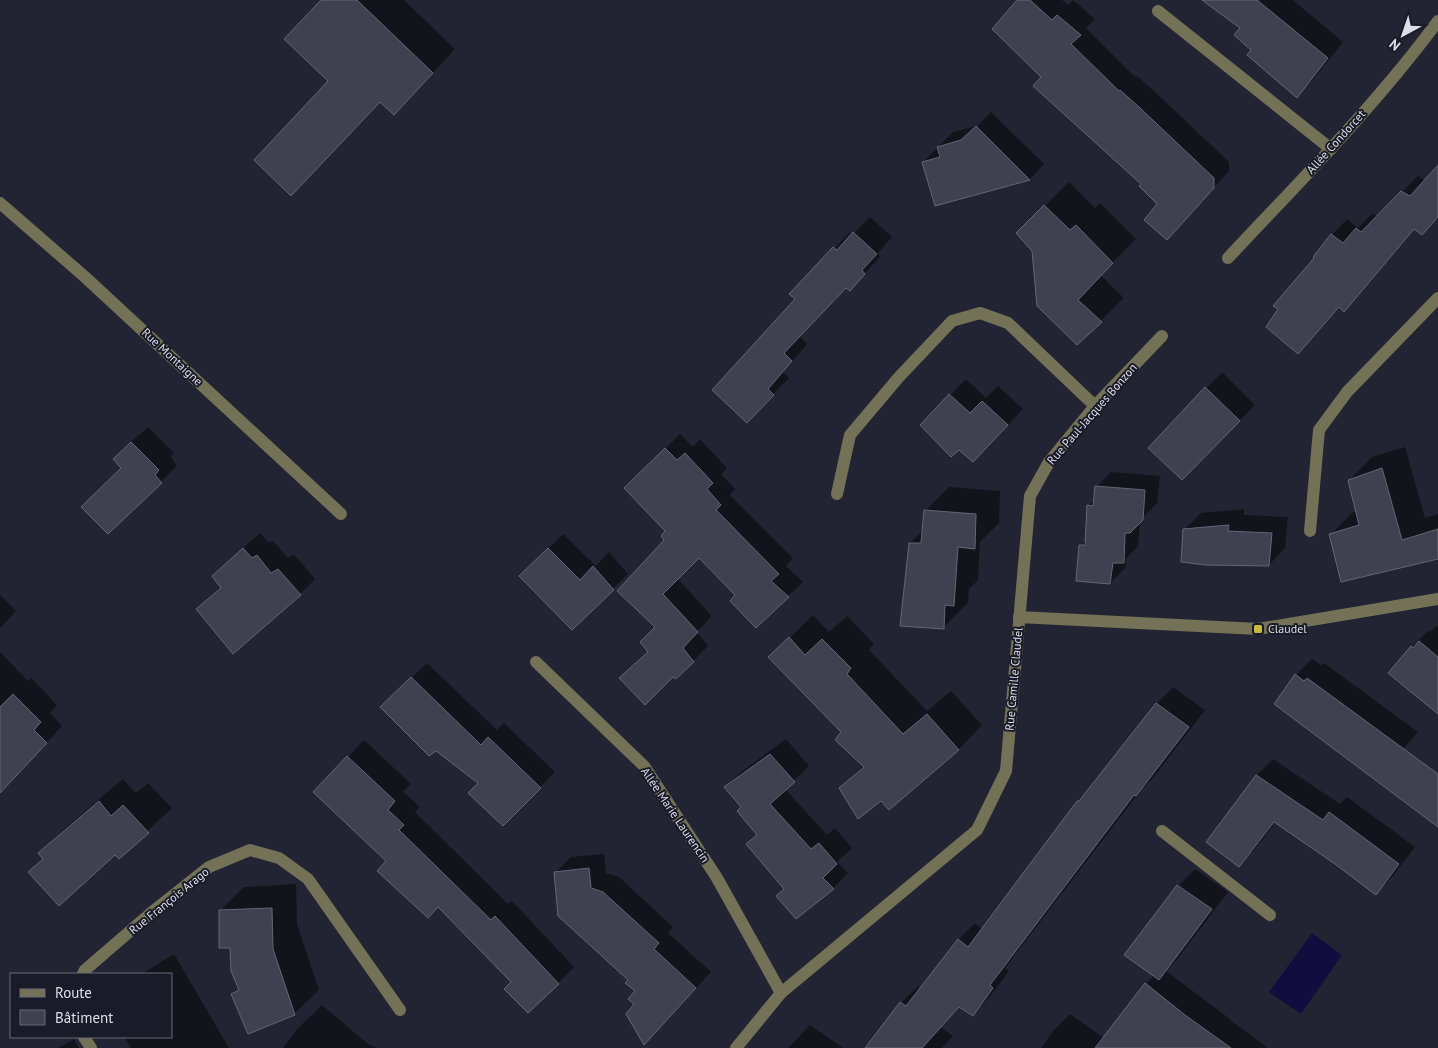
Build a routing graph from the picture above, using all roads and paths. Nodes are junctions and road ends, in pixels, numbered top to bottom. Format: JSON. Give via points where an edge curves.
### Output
{"nodes":[{"id":1,"x":1158,"y":11,"type":"dead end"},
{"id":2,"x":1438,"y":21,"type":"edge"},
{"id":3,"x":1331,"y":149,"type":"junction"},
{"id":4,"x":0,"y":203,"type":"edge"},
{"id":5,"x":1228,"y":258,"type":"dead end"},
{"id":6,"x":1438,"y":298,"type":"edge"},
{"id":7,"x":1162,"y":336,"type":"dead end"},
{"id":8,"x":1096,"y":406,"type":"junction"},
{"id":9,"x":837,"y":494,"type":"dead end"},
{"id":10,"x":341,"y":514,"type":"dead end"},
{"id":11,"x":1310,"y":531,"type":"dead end"},
{"id":12,"x":1438,"y":599,"type":"edge"},
{"id":13,"x":1020,"y":617,"type":"junction"},
{"id":14,"x":536,"y":662,"type":"dead end"},
{"id":15,"x":1162,"y":831,"type":"dead end"},
{"id":16,"x":1270,"y":915,"type":"dead end"},
{"id":17,"x":84,"y":973,"type":"edge"},
{"id":18,"x":781,"y":992,"type":"junction"},
{"id":19,"x":400,"y":1010,"type":"dead end"},
{"id":20,"x":736,"y":1048,"type":"edge"}],
"edges":[{"from":1,"to":3,"type":"street"},
{"from":2,"to":3,"type":"street","name":"Allée Condorcet"},
{"from":3,"to":5,"type":"street","name":"Allée Condorcet"},
{"from":4,"to":10,"type":"street","name":"Rue Montaigne","via":[[85,277]]},
{"from":6,"to":11,"type":"street","via":[[1347,392],[1319,430]]},
{"from":7,"to":8,"type":"street","name":"Rue Paul-Jacques Bonzon"},
{"from":8,"to":9,"type":"street","via":[[1008,323],[980,313],[952,321],[850,434]]},
{"from":8,"to":13,"type":"street","name":"Rue Paul-Jacques Bonzon","via":[[1049,462],[1030,496]]},
{"from":12,"to":13,"type":"street","name":"Rue Camille Claudel","via":[[1258,629]]},
{"from":13,"to":18,"type":"street","name":"Rue Camille Claudel","via":[[1006,771],[977,830]]},
{"from":14,"to":18,"type":"street","name":"Allée Marie Laurencin","via":[[644,766],[717,878]]},
{"from":15,"to":16,"type":"street"},
{"from":17,"to":19,"type":"street","name":"Rue François Arago","via":[[209,867],[250,850],[279,858],[308,878]]},
{"from":18,"to":20,"type":"street","name":"Rue Camille Claudel"}]}
